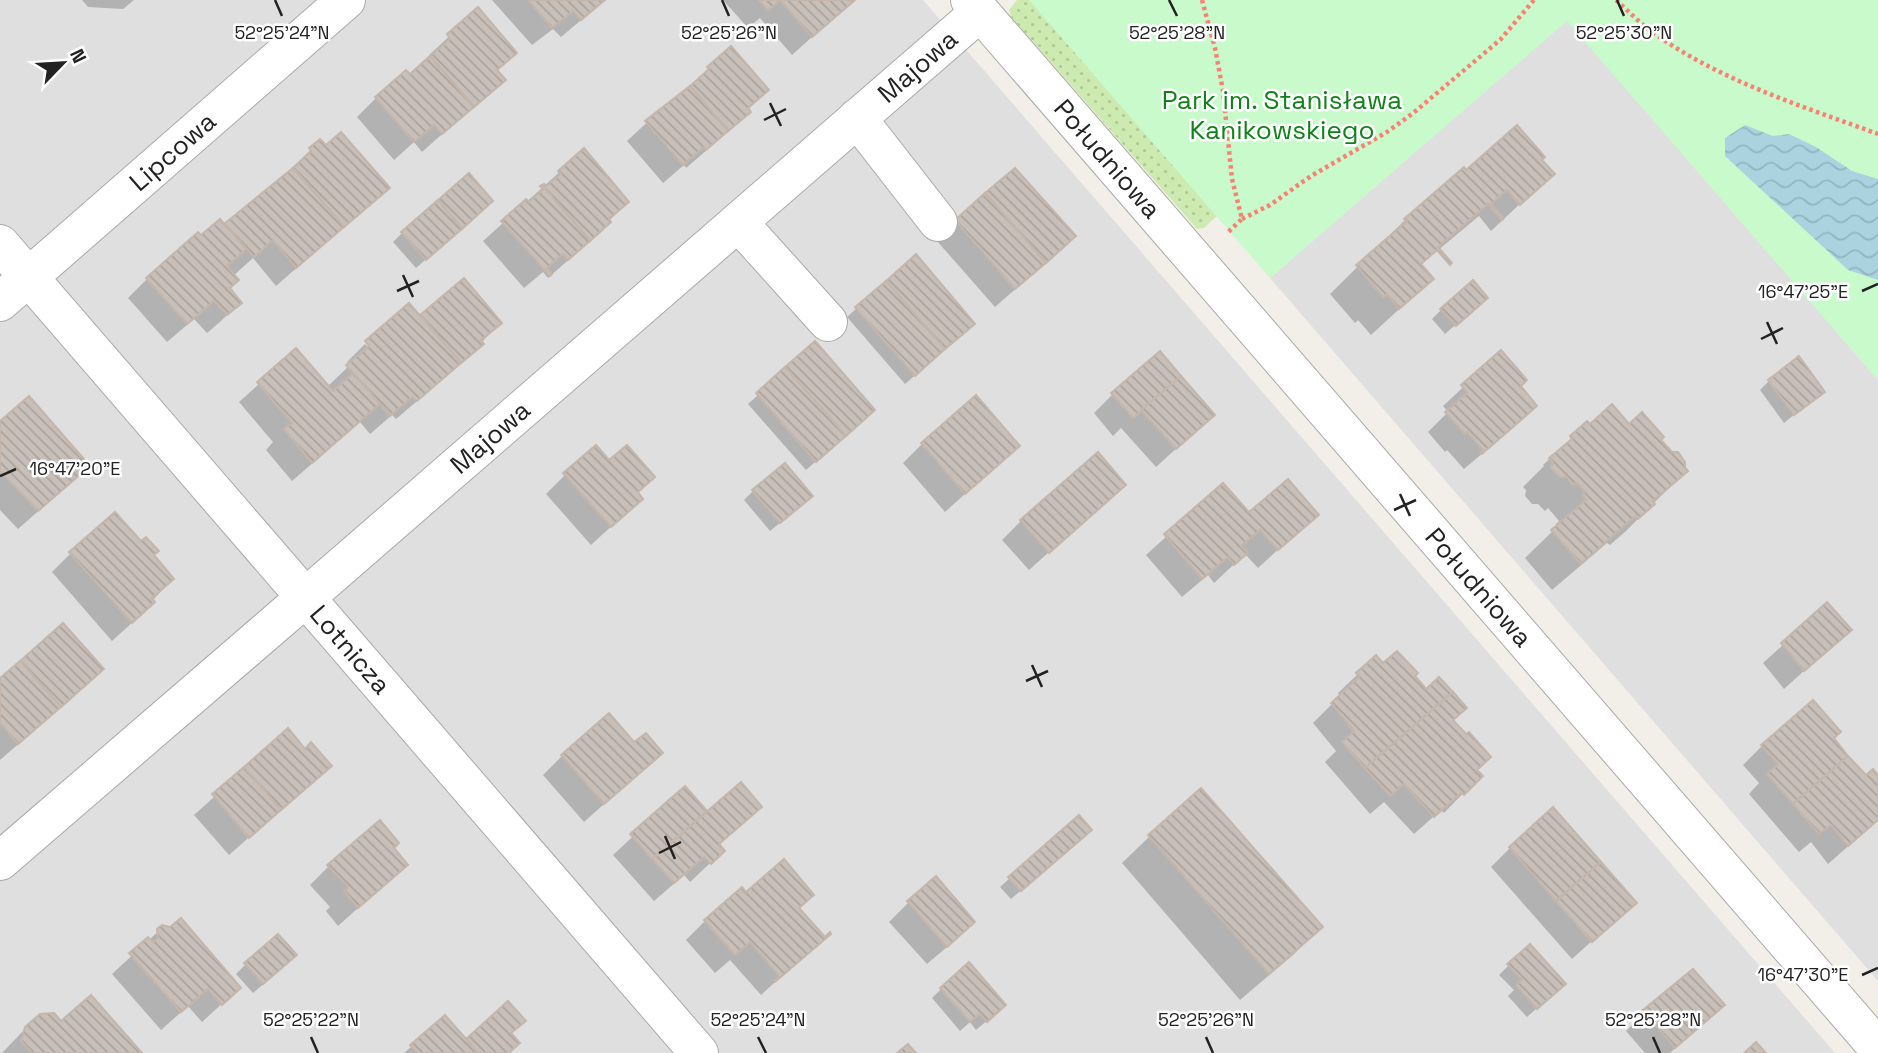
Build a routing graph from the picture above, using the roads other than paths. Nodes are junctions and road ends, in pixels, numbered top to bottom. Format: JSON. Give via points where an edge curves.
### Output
{"nodes":[{"id":1,"x":346,"y":0,"type":"edge"},
{"id":2,"x":975,"y":6,"type":"edge"},
{"id":3,"x":857,"y":118,"type":"junction"},
{"id":4,"x":738,"y":222,"type":"junction"},
{"id":5,"x":938,"y":222,"type":"dead end"},
{"id":6,"x":0,"y":244,"type":"edge"},
{"id":7,"x":29,"y":278,"type":"junction"},
{"id":8,"x":0,"y":302,"type":"edge"},
{"id":9,"x":828,"y":322,"type":"dead end"},
{"id":10,"x":305,"y":598,"type":"junction"},
{"id":11,"x":0,"y":861,"type":"edge"},
{"id":12,"x":1878,"y":1048,"type":"edge"},
{"id":13,"x":699,"y":1053,"type":"edge"}],
"edges":[{"from":1,"to":7,"type":"street","name":"Lipcowa"},
{"from":2,"to":3,"type":"street","name":"Majowa"},
{"from":2,"to":12,"type":"street","name":"Południowa"},
{"from":3,"to":4,"type":"street","name":"Majowa"},
{"from":3,"to":5,"type":"street"},
{"from":4,"to":9,"type":"street"},
{"from":4,"to":10,"type":"street","name":"Majowa"},
{"from":6,"to":7,"type":"street","name":"Lotnicza"},
{"from":7,"to":8,"type":"street","name":"Lipcowa"},
{"from":7,"to":10,"type":"street","name":"Lotnicza"},
{"from":10,"to":11,"type":"street","name":"Majowa"},
{"from":10,"to":13,"type":"street","name":"Lotnicza"}]}
